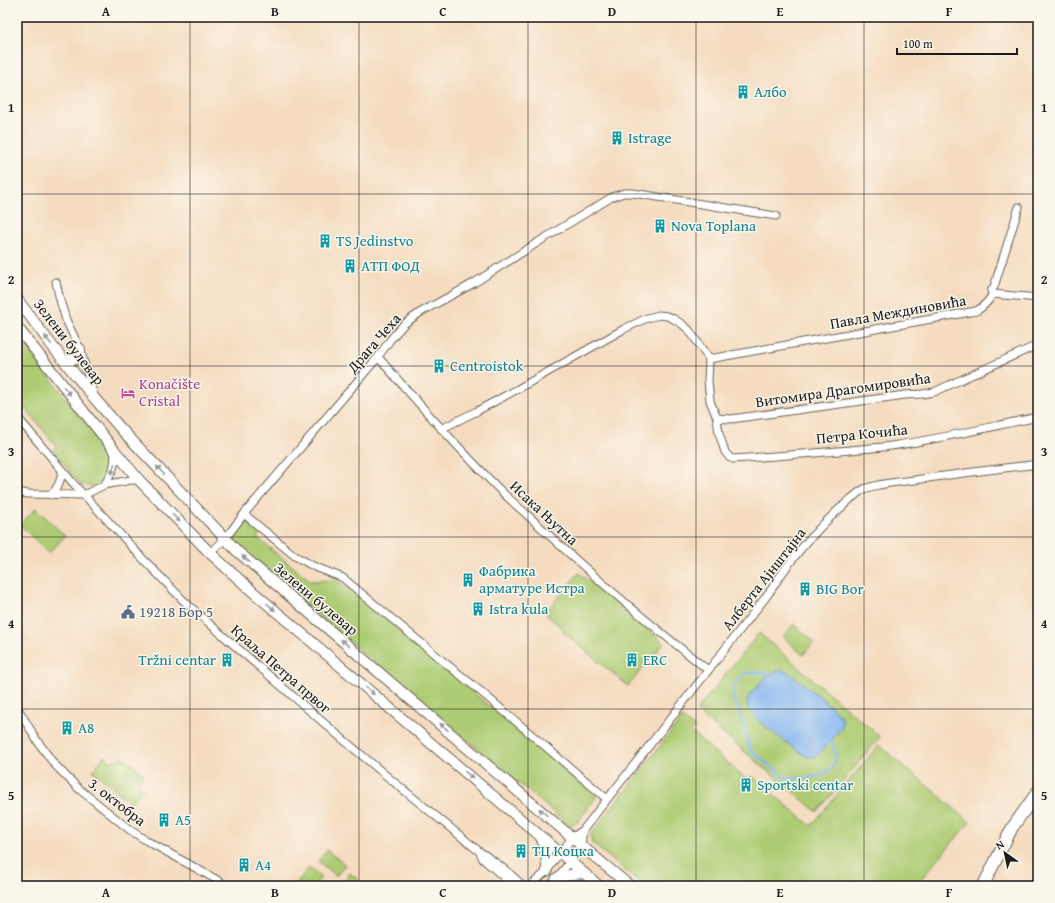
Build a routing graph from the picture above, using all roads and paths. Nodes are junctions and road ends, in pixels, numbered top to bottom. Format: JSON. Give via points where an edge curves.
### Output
{"nodes":[{"id":1,"x":1019,"y":207,"type":"dead end"},
{"id":2,"x":776,"y":216,"type":"dead end"},
{"id":3,"x":56,"y":282,"type":"dead end"},
{"id":4,"x":993,"y":294,"type":"junction"},
{"id":5,"x":1038,"y":298,"type":"edge"},
{"id":6,"x":17,"y":299,"type":"edge"},
{"id":7,"x":17,"y":327,"type":"edge"},
{"id":8,"x":1037,"y":343,"type":"edge"},
{"id":9,"x":80,"y":349,"type":"junction"},
{"id":10,"x":378,"y":357,"type":"junction"},
{"id":11,"x":1038,"y":357,"type":"edge"},
{"id":12,"x":709,"y":359,"type":"junction"},
{"id":13,"x":64,"y":360,"type":"junction"},
{"id":14,"x":95,"y":399,"type":"junction"},
{"id":15,"x":17,"y":417,"type":"edge"},
{"id":16,"x":1038,"y":417,"type":"edge"},
{"id":17,"x":717,"y":418,"type":"junction"},
{"id":18,"x":442,"y":429,"type":"junction"},
{"id":19,"x":115,"y":451,"type":"junction"},
{"id":20,"x":1038,"y":464,"type":"edge"},
{"id":21,"x":62,"y":471,"type":"junction"},
{"id":22,"x":139,"y":480,"type":"junction"},
{"id":23,"x":104,"y":485,"type":"junction"},
{"id":24,"x":17,"y":492,"type":"edge"},
{"id":25,"x":51,"y":495,"type":"junction"},
{"id":26,"x":84,"y":495,"type":"junction"},
{"id":27,"x":244,"y":514,"type":"junction"},
{"id":28,"x":225,"y":539,"type":"junction"},
{"id":29,"x":210,"y":553,"type":"junction"},
{"id":30,"x":708,"y":670,"type":"junction"},
{"id":31,"x":17,"y":707,"type":"edge"},
{"id":32,"x":1038,"y":791,"type":"edge"},
{"id":33,"x":607,"y":799,"type":"junction"},
{"id":34,"x":583,"y":830,"type":"junction"},
{"id":35,"x":540,"y":836,"type":"junction"},
{"id":36,"x":573,"y":837,"type":"junction"},
{"id":37,"x":581,"y":845,"type":"junction"},
{"id":38,"x":480,"y":852,"type":"junction"},
{"id":39,"x":560,"y":853,"type":"junction"},
{"id":40,"x":570,"y":862,"type":"junction"},
{"id":41,"x":547,"y":871,"type":"junction"},
{"id":42,"x":584,"y":873,"type":"junction"},
{"id":43,"x":504,"y":877,"type":"junction"},
{"id":44,"x":554,"y":882,"type":"edge"},
{"id":45,"x":228,"y":886,"type":"edge"},
{"id":46,"x":508,"y":886,"type":"edge"},
{"id":47,"x":514,"y":886,"type":"edge"},
{"id":48,"x":522,"y":886,"type":"edge"},
{"id":49,"x":530,"y":886,"type":"edge"},
{"id":50,"x":599,"y":886,"type":"edge"},
{"id":51,"x":630,"y":886,"type":"edge"},
{"id":52,"x":983,"y":886,"type":"edge"}],
"edges":[{"from":1,"to":4,"type":"street","name":"Павла Междиновића","via":[[991,291]]},
{"from":2,"to":10,"type":"street","name":"Драга Чеха","via":[[633,193],[612,198],[474,283],[421,312],[404,324]]},
{"from":3,"to":9,"type":"street","via":[[66,320]]},
{"from":4,"to":5,"type":"street"},
{"from":4,"to":12,"type":"street","name":"Павла Междиновића","via":[[986,304],[976,311]]},
{"from":13,"to":6,"type":"street","name":"Зелени булевар","one_way":true},
{"from":7,"to":19,"type":"street","name":"Зелени булевар","one_way":true},
{"from":8,"to":11,"type":"street"},
{"from":8,"to":17,"type":"street","name":"Витомира Драгомировића","via":[[934,392],[731,419]]},
{"from":9,"to":13,"type":"street","via":[[80,356],[76,359]]},
{"from":9,"to":14,"type":"street"},
{"from":10,"to":18,"type":"street","name":"Исака Њутна"},
{"from":10,"to":27,"type":"street","name":"Драга Чеха"},
{"from":12,"to":17,"type":"street","name":"Петра Кочића","via":[[708,392]]},
{"from":12,"to":18,"type":"street","via":[[682,324],[667,316],[653,316],[624,329]]},
{"from":13,"to":14,"type":"street","name":"Зелени булевар"},
{"from":28,"to":14,"type":"street","name":"Зелени булевар","one_way":true},
{"from":15,"to":21,"type":"street","name":"Краља Петра првог"},
{"from":16,"to":17,"type":"street","name":"Петра Кочића","via":[[893,446],[733,459],[725,452]]},
{"from":18,"to":30,"type":"street","name":"Исака Њутна","via":[[499,490],[570,556]]},
{"from":19,"to":22,"type":"street","name":"Зелени булевар"},
{"from":19,"to":23,"type":"street","one_way":true,"via":[[114,467]]},
{"from":20,"to":30,"type":"street","name":"Алберта Ајнштајна","via":[[900,482],[863,490],[834,513],[796,554],[769,593]]},
{"from":21,"to":25,"type":"street","via":[[59,484]]},
{"from":21,"to":26,"type":"street","name":"Краља Петра првог"},
{"from":22,"to":23,"type":"street"},
{"from":22,"to":29,"type":"street","name":"Зелени булевар","one_way":true},
{"from":23,"to":26,"type":"street"},
{"from":24,"to":25,"type":"street"},
{"from":25,"to":26,"type":"street"},
{"from":26,"to":38,"type":"street","name":"Краља Петра првог","via":[[188,604],[336,734]]},
{"from":27,"to":28,"type":"street","name":"Драга Чеха"},
{"from":27,"to":33,"type":"street","via":[[295,556],[343,578]]},
{"from":28,"to":29,"type":"street","name":"Драга Чеха"},
{"from":36,"to":28,"type":"street","name":"Зелени булевар","one_way":true},
{"from":29,"to":35,"type":"street","name":"Зелени булевар","one_way":true},
{"from":30,"to":33,"type":"street","name":"Алберта Ајнштајна"},
{"from":31,"to":45,"type":"street","name":"3. октобра","via":[[40,746],[78,788],[130,830]]},
{"from":32,"to":52,"type":"main road","via":[[1012,828]]},
{"from":33,"to":34,"type":"street","name":"Алберта Ајнштајна"},
{"from":34,"to":36,"type":"street"},
{"from":34,"to":37,"type":"street"},
{"from":35,"to":39,"type":"street","name":"Зелени булевар"},
{"from":35,"to":41,"type":"street","via":[[545,847]]},
{"from":36,"to":37,"type":"street","name":"Зелени булевар"},
{"from":36,"to":39,"type":"street"},
{"from":37,"to":40,"type":"street"},
{"from":37,"to":51,"type":"street","name":"Зелени булевар"},
{"from":38,"to":43,"type":"street","name":"Краља Петра првог","via":[[483,859]]},
{"from":38,"to":48,"type":"street","name":"Краља Петра првог"},
{"from":39,"to":40,"type":"street","name":"Зелени булевар"},
{"from":39,"to":41,"type":"street"},
{"from":40,"to":42,"type":"street","name":"Зелени булевар"},
{"from":40,"to":44,"type":"street"},
{"from":41,"to":49,"type":"street"},
{"from":42,"to":44,"type":"street"},
{"from":42,"to":50,"type":"street","name":"Зелени булевар"},
{"from":43,"to":46,"type":"street"},
{"from":43,"to":47,"type":"street","name":"Краља Петра првог"}]}
